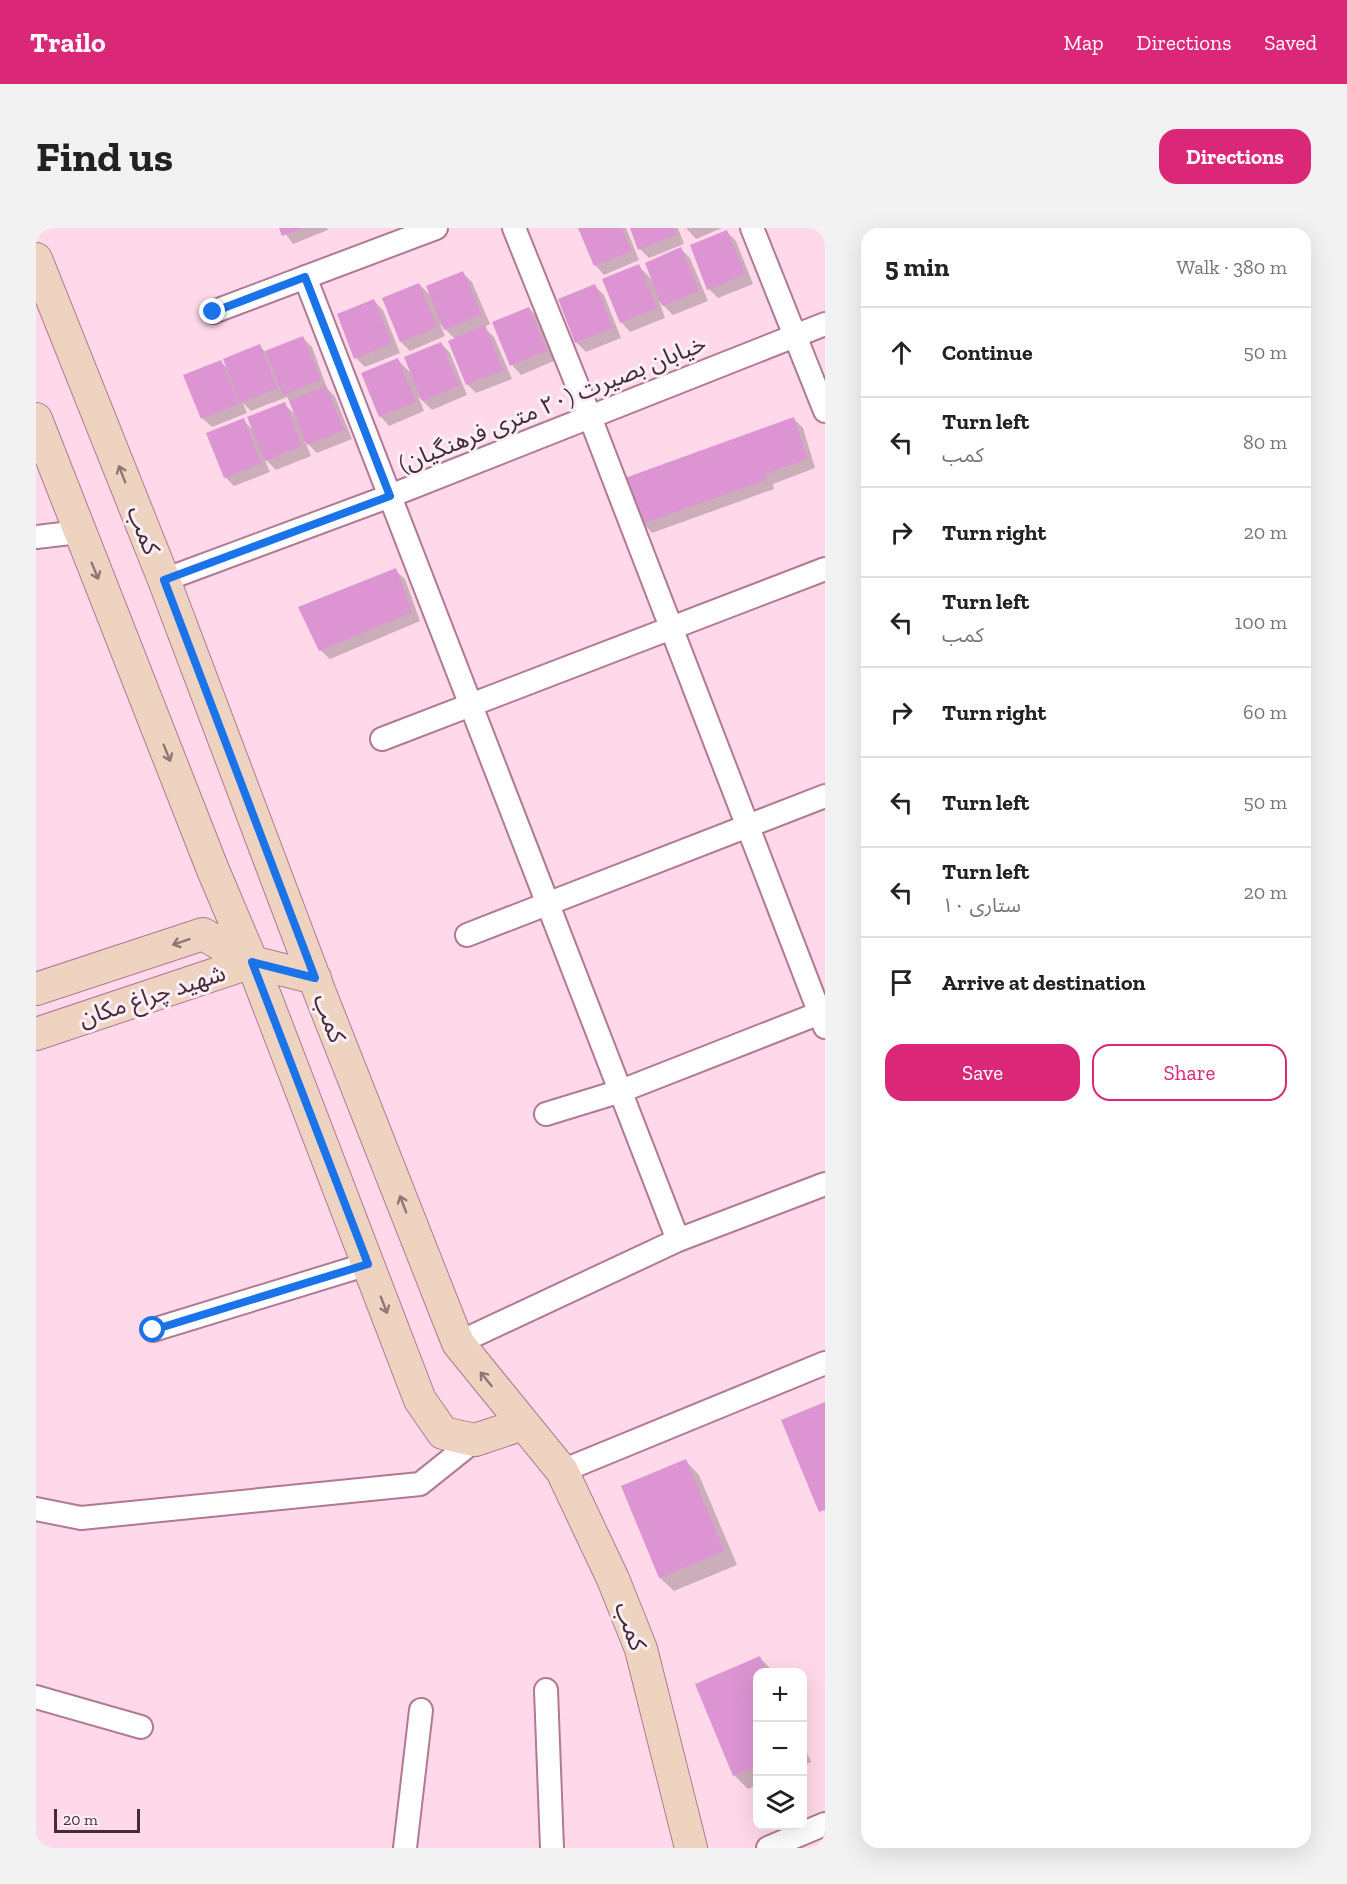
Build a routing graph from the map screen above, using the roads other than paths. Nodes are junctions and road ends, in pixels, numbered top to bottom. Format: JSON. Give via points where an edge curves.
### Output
{"nodes":[{"id":1,"x":436,"y":228,"type":"edge"},
{"id":2,"x":513,"y":228,"type":"edge"},
{"id":3,"x":752,"y":228,"type":"edge"},
{"id":4,"x":36,"y":260,"type":"edge"},
{"id":5,"x":305,"y":277,"type":"junction"},
{"id":6,"x":213,"y":312,"type":"dead end"},
{"id":7,"x":825,"y":324,"type":"edge"},
{"id":8,"x":795,"y":336,"type":"junction"},
{"id":9,"x":825,"y":411,"type":"edge"},
{"id":10,"x":590,"y":417,"type":"junction"},
{"id":11,"x":36,"y":419,"type":"edge"},
{"id":12,"x":390,"y":496,"type":"junction"},
{"id":13,"x":79,"y":532,"type":"junction"},
{"id":14,"x":36,"y":537,"type":"edge"},
{"id":15,"x":825,"y":569,"type":"edge"},
{"id":16,"x":164,"y":580,"type":"junction"},
{"id":17,"x":672,"y":628,"type":"junction"},
{"id":18,"x":471,"y":705,"type":"junction"},
{"id":19,"x":381,"y":739,"type":"dead end"},
{"id":20,"x":825,"y":796,"type":"edge"},
{"id":21,"x":748,"y":826,"type":"junction"},
{"id":22,"x":548,"y":902,"type":"junction"},
{"id":23,"x":467,"y":935,"type":"dead end"},
{"id":24,"x":252,"y":962,"type":"junction"},
{"id":25,"x":315,"y":978,"type":"junction"},
{"id":26,"x":36,"y":989,"type":"edge"},
{"id":27,"x":823,"y":1017,"type":"edge"},
{"id":28,"x":36,"y":1034,"type":"edge"},
{"id":29,"x":621,"y":1091,"type":"junction"},
{"id":30,"x":546,"y":1114,"type":"dead end"},
{"id":31,"x":825,"y":1184,"type":"edge"},
{"id":32,"x":678,"y":1240,"type":"junction"},
{"id":33,"x":368,"y":1264,"type":"junction"},
{"id":34,"x":153,"y":1330,"type":"dead end"},
{"id":35,"x":458,"y":1343,"type":"junction"},
{"id":36,"x":825,"y":1363,"type":"edge"},
{"id":37,"x":523,"y":1424,"type":"junction"},
{"id":38,"x":475,"y":1440,"type":"junction"},
{"id":39,"x":562,"y":1472,"type":"junction"},
{"id":40,"x":36,"y":1509,"type":"edge"},
{"id":41,"x":546,"y":1690,"type":"dead end"},
{"id":42,"x":36,"y":1697,"type":"edge"},
{"id":43,"x":421,"y":1710,"type":"dead end"},
{"id":44,"x":141,"y":1727,"type":"dead end"},
{"id":45,"x":825,"y":1824,"type":"edge"},
{"id":46,"x":405,"y":1848,"type":"edge"},
{"id":47,"x":552,"y":1848,"type":"edge"},
{"id":48,"x":691,"y":1848,"type":"edge"},
{"id":49,"x":768,"y":1848,"type":"edge"}],
"edges":[{"from":1,"to":5,"type":"street"},
{"from":2,"to":10,"type":"street"},
{"from":3,"to":8,"type":"street"},
{"from":16,"to":4,"type":"street","name":"کمب","one_way":true},
{"from":5,"to":6,"type":"street"},
{"from":5,"to":12,"type":"street"},
{"from":7,"to":8,"type":"street","name":"خیابان بصیرت (۲۰ متری فرهنگیان)"},
{"from":8,"to":9,"type":"street"},
{"from":8,"to":10,"type":"street","name":"خیابان بصیرت (۲۰ متری فرهنگیان)"},
{"from":10,"to":12,"type":"street","name":"خیابان بصیرت (۲۰ متری فرهنگیان)"},
{"from":10,"to":17,"type":"street"},
{"from":11,"to":13,"type":"street"},
{"from":12,"to":16,"type":"street","name":"خیابان بصیرت (۲۰ متری فرهنگیان)"},
{"from":12,"to":18,"type":"street"},
{"from":13,"to":14,"type":"street"},
{"from":13,"to":24,"type":"street","one_way":true},
{"from":15,"to":17,"type":"street"},
{"from":16,"to":25,"type":"street","name":"کمب"},
{"from":17,"to":18,"type":"street"},
{"from":17,"to":21,"type":"street"},
{"from":18,"to":19,"type":"street"},
{"from":18,"to":22,"type":"street"},
{"from":20,"to":21,"type":"street"},
{"from":21,"to":22,"type":"street"},
{"from":21,"to":27,"type":"street"},
{"from":22,"to":23,"type":"street"},
{"from":22,"to":29,"type":"street"},
{"from":24,"to":25,"type":"street"},
{"from":24,"to":26,"type":"street","name":"شهید چراغ مکان","one_way":true,"via":[[203,934]]},
{"from":24,"to":28,"type":"street","name":"شهید چراغ مکان"},
{"from":24,"to":33,"type":"street"},
{"from":35,"to":25,"type":"street","name":"کمب","one_way":true},
{"from":27,"to":29,"type":"street"},
{"from":29,"to":30,"type":"street"},
{"from":29,"to":32,"type":"street"},
{"from":31,"to":32,"type":"street"},
{"from":32,"to":35,"type":"street"},
{"from":33,"to":34,"type":"street"},
{"from":33,"to":38,"type":"street","one_way":true,"via":[[420,1400],[443,1433]]},
{"from":37,"to":35,"type":"street","name":"کمب","one_way":true},
{"from":36,"to":39,"type":"street"},
{"from":37,"to":38,"type":"street"},
{"from":37,"to":39,"type":"street","name":"کمب"},
{"from":38,"to":40,"type":"street","via":[[420,1484],[81,1518]]},
{"from":39,"to":48,"type":"street","name":"کمب","via":[[613,1578],[641,1648]]},
{"from":41,"to":47,"type":"street"},
{"from":42,"to":44,"type":"street"},
{"from":43,"to":46,"type":"street"},
{"from":45,"to":49,"type":"street"}]}
